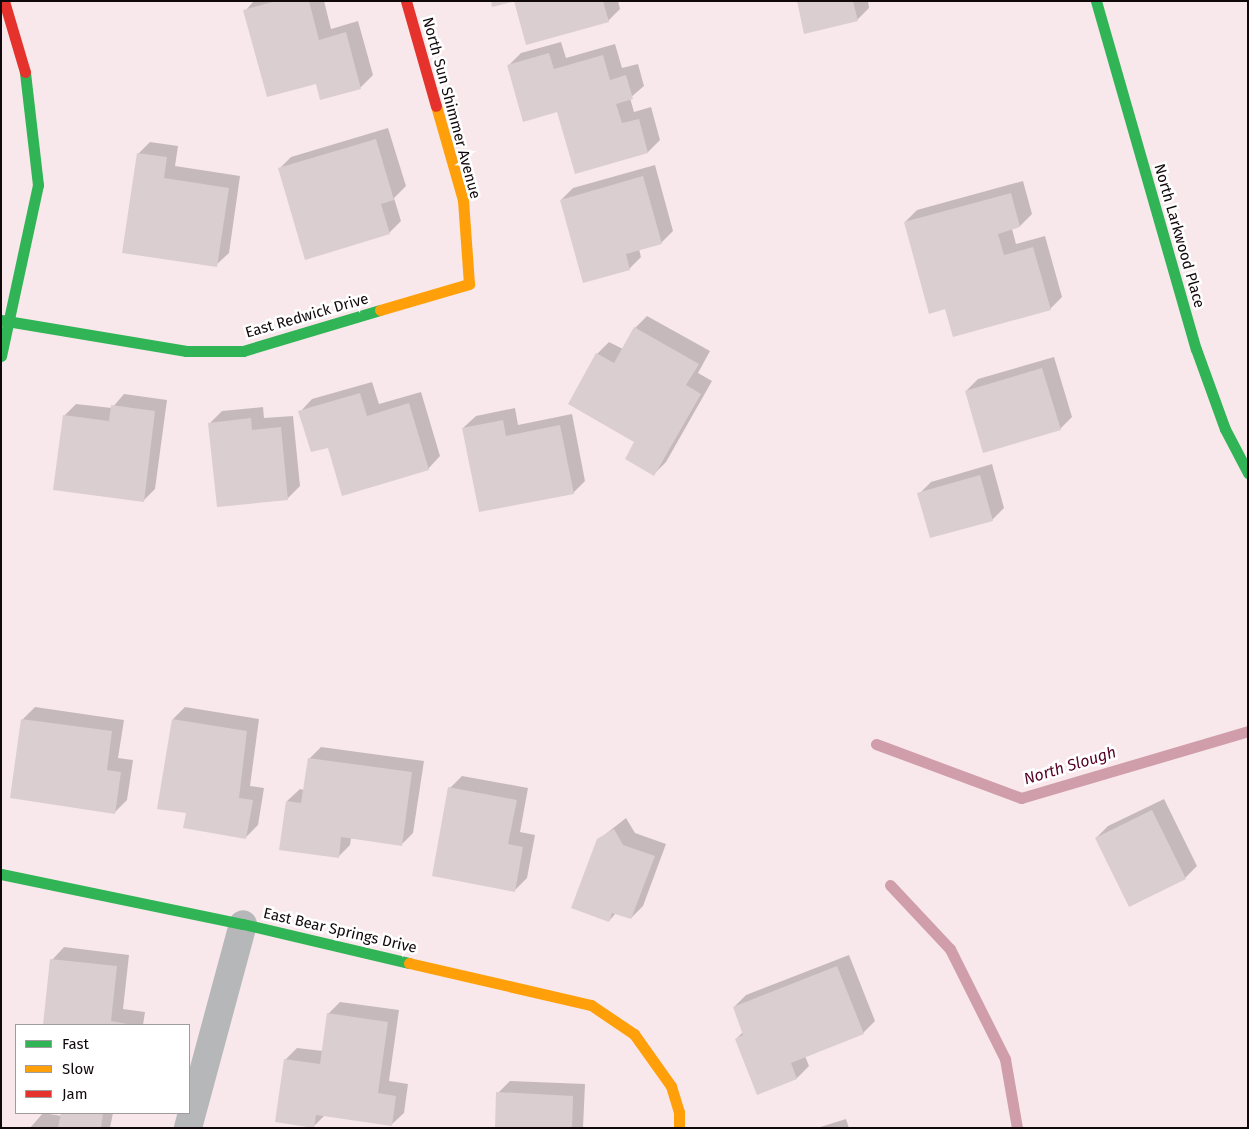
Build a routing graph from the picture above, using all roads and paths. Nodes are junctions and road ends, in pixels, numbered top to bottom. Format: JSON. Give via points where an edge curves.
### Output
{"nodes":[{"id":1,"x":4,"y":1,"type":"edge"},
{"id":2,"x":406,"y":1,"type":"edge"},
{"id":3,"x":1096,"y":1,"type":"edge"},
{"id":4,"x":469,"y":284,"type":"joint"},
{"id":5,"x":5,"y":321,"type":"edge"},
{"id":6,"x":1,"y":356,"type":"edge"},
{"id":7,"x":1248,"y":473,"type":"edge"},
{"id":8,"x":1,"y":874,"type":"edge"},
{"id":9,"x":243,"y":924,"type":"junction"},
{"id":10,"x":188,"y":1128,"type":"edge"},
{"id":11,"x":679,"y":1128,"type":"edge"}],
"edges":[{"from":1,"to":5,"type":"street","via":[[26,76],[38,185]]},
{"from":2,"to":4,"type":"street","name":"North Sun Shimmer Avenue","via":[[463,200]]},
{"from":3,"to":7,"type":"street","name":"North Larkwood Place","via":[[1196,349],[1225,429]]},
{"from":4,"to":5,"type":"street","name":"East Redwick Drive","via":[[243,350],[186,351]]},
{"from":5,"to":6,"type":"street"},
{"from":8,"to":9,"type":"street","name":"East Bear Springs Drive"},
{"from":9,"to":10,"type":"street"},
{"from":9,"to":11,"type":"street","name":"East Bear Springs Drive","via":[[591,1006],[634,1034],[672,1086],[679,1112]]}]}
